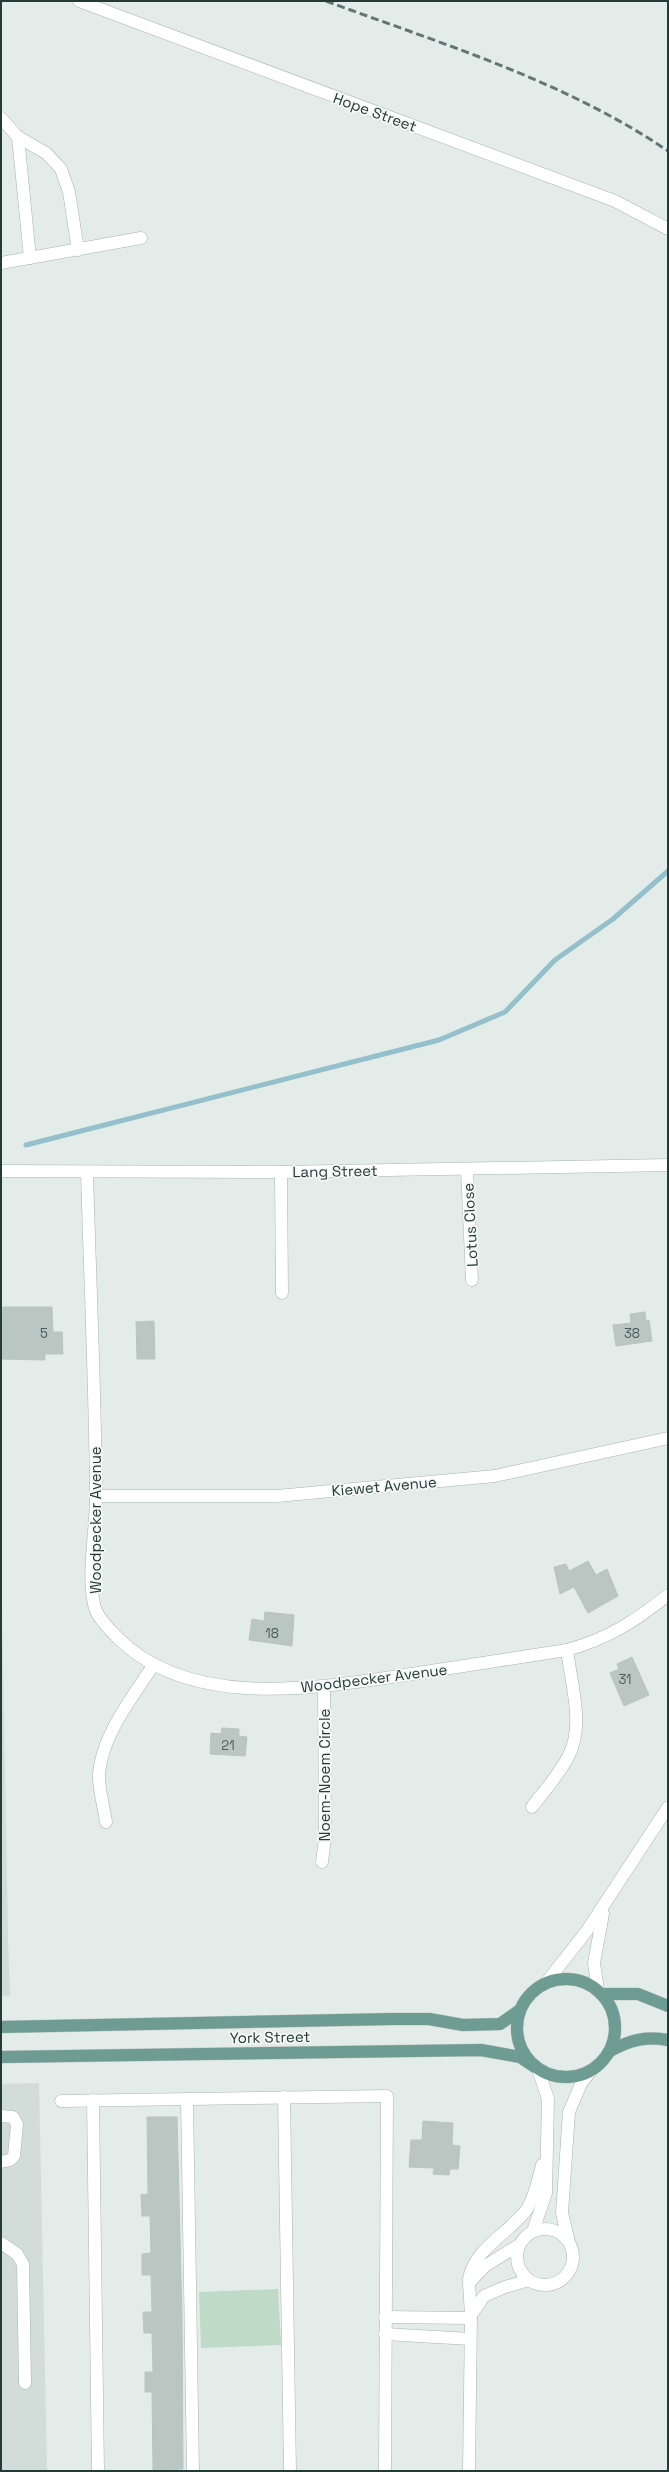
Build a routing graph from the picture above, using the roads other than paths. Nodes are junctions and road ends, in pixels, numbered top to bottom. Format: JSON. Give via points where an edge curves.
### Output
{"nodes":[{"id":1,"x":79,"y":1,"type":"edge"},
{"id":2,"x":1,"y":118,"type":"edge"},
{"id":3,"x":18,"y":137,"type":"junction"},
{"id":4,"x":668,"y":229,"type":"edge"},
{"id":5,"x":141,"y":238,"type":"dead end"},
{"id":6,"x":78,"y":250,"type":"junction"},
{"id":7,"x":30,"y":258,"type":"junction"},
{"id":8,"x":1,"y":263,"type":"edge"},
{"id":9,"x":668,"y":1165,"type":"edge"},
{"id":10,"x":467,"y":1170,"type":"junction"},
{"id":11,"x":1,"y":1171,"type":"edge"},
{"id":12,"x":87,"y":1172,"type":"junction"},
{"id":13,"x":281,"y":1172,"type":"junction"},
{"id":14,"x":472,"y":1280,"type":"dead end"},
{"id":15,"x":282,"y":1293,"type":"dead end"},
{"id":16,"x":668,"y":1438,"type":"edge"},
{"id":17,"x":96,"y":1496,"type":"junction"},
{"id":18,"x":668,"y":1595,"type":"edge"},
{"id":19,"x":567,"y":1650,"type":"junction"},
{"id":20,"x":154,"y":1664,"type":"junction"},
{"id":21,"x":324,"y":1687,"type":"junction"},
{"id":22,"x":668,"y":1807,"type":"edge"},
{"id":23,"x":532,"y":1808,"type":"dead end"},
{"id":24,"x":106,"y":1822,"type":"dead end"},
{"id":25,"x":322,"y":1862,"type":"dead end"},
{"id":26,"x":606,"y":1903,"type":"junction"},
{"id":27,"x":545,"y":1984,"type":"junction"},
{"id":28,"x":600,"y":1992,"type":"junction"},
{"id":29,"x":668,"y":2006,"type":"edge"},
{"id":30,"x":520,"y":2010,"type":"junction"},
{"id":31,"x":1,"y":2027,"type":"edge"},
{"id":32,"x":668,"y":2040,"type":"edge"},
{"id":33,"x":610,"y":2051,"type":"junction"},
{"id":34,"x":1,"y":2056,"type":"edge"},
{"id":35,"x":536,"y":2068,"type":"junction"},
{"id":36,"x":590,"y":2072,"type":"junction"},
{"id":37,"x":284,"y":2097,"type":"junction"},
{"id":38,"x":187,"y":2099,"type":"junction"},
{"id":39,"x":61,"y":2100,"type":"dead end"},
{"id":40,"x":93,"y":2100,"type":"junction"},
{"id":41,"x":1,"y":2116,"type":"edge"},
{"id":42,"x":547,"y":2148,"type":"junction"},
{"id":43,"x":1,"y":2162,"type":"edge"},
{"id":44,"x":533,"y":2231,"type":"junction"},
{"id":45,"x":568,"y":2238,"type":"junction"},
{"id":46,"x":1,"y":2243,"type":"edge"},
{"id":47,"x":519,"y":2245,"type":"junction"},
{"id":48,"x":529,"y":2280,"type":"junction"},
{"id":49,"x":469,"y":2283,"type":"junction"},
{"id":50,"x":385,"y":2317,"type":"junction"},
{"id":51,"x":471,"y":2317,"type":"junction"},
{"id":52,"x":385,"y":2334,"type":"junction"},
{"id":53,"x":470,"y":2339,"type":"junction"},
{"id":54,"x":25,"y":2383,"type":"dead end"},
{"id":55,"x":98,"y":2471,"type":"edge"},
{"id":56,"x":193,"y":2471,"type":"edge"},
{"id":57,"x":290,"y":2471,"type":"edge"},
{"id":58,"x":385,"y":2471,"type":"edge"},
{"id":59,"x":469,"y":2471,"type":"edge"}],
"edges":[{"from":1,"to":4,"type":"street","name":"Hope Street","via":[[615,201]]},
{"from":2,"to":3,"type":"street"},
{"from":3,"to":6,"type":"street","via":[[46,153],[61,169],[69,192]]},
{"from":3,"to":7,"type":"street"},
{"from":5,"to":6,"type":"street"},
{"from":6,"to":7,"type":"street"},
{"from":7,"to":8,"type":"street"},
{"from":9,"to":10,"type":"street","name":"Lang Street"},
{"from":10,"to":13,"type":"street","name":"Lang Street"},
{"from":10,"to":14,"type":"street","name":"Lotus Close"},
{"from":11,"to":12,"type":"street","name":"Lang Street"},
{"from":12,"to":13,"type":"street","name":"Lang Street"},
{"from":12,"to":17,"type":"street","name":"Woodpecker Avenue"},
{"from":13,"to":15,"type":"street"},
{"from":16,"to":17,"type":"street","name":"Kiewet Avenue","via":[[495,1476],[277,1496]]},
{"from":17,"to":20,"type":"street","name":"Woodpecker Avenue","via":[[92,1589],[96,1612],[131,1652]]},
{"from":18,"to":19,"type":"street","name":"Woodpecker Avenue","via":[[644,1614],[599,1641]]},
{"from":19,"to":21,"type":"street","name":"Woodpecker Avenue"},
{"from":19,"to":23,"type":"street","via":[[576,1722],[575,1740],[569,1757]]},
{"from":20,"to":21,"type":"street","name":"Woodpecker Avenue","via":[[189,1678],[217,1685],[263,1689]]},
{"from":20,"to":24,"type":"street","via":[[117,1724],[102,1759],[99,1775]]},
{"from":21,"to":25,"type":"street","name":"Noem-Noem Circle","via":[[325,1839]]},
{"from":22,"to":26,"type":"street"},
{"from":26,"to":27,"type":"street"},
{"from":26,"to":28,"type":"street","via":[[599,1927],[594,1963]]},
{"from":27,"to":28,"type":"main road","name":"York Street","via":[[555,1980],[578,1980]]},
{"from":27,"to":30,"type":"main road","name":"York Street","via":[[530,1995]]},
{"from":28,"to":29,"type":"main road","name":"York Street","via":[[638,1994]]},
{"from":28,"to":33,"type":"main road","name":"York Street","via":[[610,2006],[615,2021],[616,2032]]},
{"from":30,"to":31,"type":"main road","name":"York Street","via":[[500,2024],[463,2025],[429,2019],[407,2019]]},
{"from":30,"to":35,"type":"main road","name":"York Street","via":[[517,2020],[518,2041],[528,2060]]},
{"from":32,"to":33,"type":"main road","name":"York Street","via":[[652,2038],[629,2041]]},
{"from":33,"to":36,"type":"main road","name":"York Street","via":[[602,2063]]},
{"from":34,"to":35,"type":"main road","name":"York Street","via":[[481,2050],[520,2056]]},
{"from":35,"to":36,"type":"main road","name":"York Street","via":[[548,2074],[570,2078]]},
{"from":35,"to":42,"type":"street","via":[[548,2099]]},
{"from":36,"to":45,"type":"street","via":[[580,2084],[568,2112],[562,2213]]},
{"from":37,"to":38,"type":"street"},
{"from":37,"to":50,"type":"street","via":[[387,2096]]},
{"from":37,"to":57,"type":"street"},
{"from":38,"to":40,"type":"street"},
{"from":38,"to":56,"type":"street"},
{"from":39,"to":40,"type":"street"},
{"from":40,"to":55,"type":"street"},
{"from":41,"to":43,"type":"street","via":[[13,2118],[17,2124],[14,2156]]},
{"from":42,"to":44,"type":"street","via":[[546,2193]]},
{"from":42,"to":49,"type":"street","via":[[534,2194],[526,2209],[481,2254],[471,2269]]},
{"from":44,"to":45,"type":"street","via":[[552,2229]]},
{"from":44,"to":47,"type":"street"},
{"from":45,"to":48,"type":"street","via":[[574,2259],[570,2272],[564,2279],[547,2285]]},
{"from":46,"to":54,"type":"street","via":[[17,2254],[23,2264]]},
{"from":47,"to":48,"type":"street","via":[[518,2264]]},
{"from":47,"to":49,"type":"street","via":[[485,2266]]},
{"from":48,"to":51,"type":"street","via":[[484,2296]]},
{"from":49,"to":51,"type":"street"},
{"from":50,"to":51,"type":"street"},
{"from":50,"to":52,"type":"street"},
{"from":51,"to":53,"type":"street"},
{"from":52,"to":53,"type":"street"},
{"from":52,"to":58,"type":"street"},
{"from":53,"to":59,"type":"street"}]}
